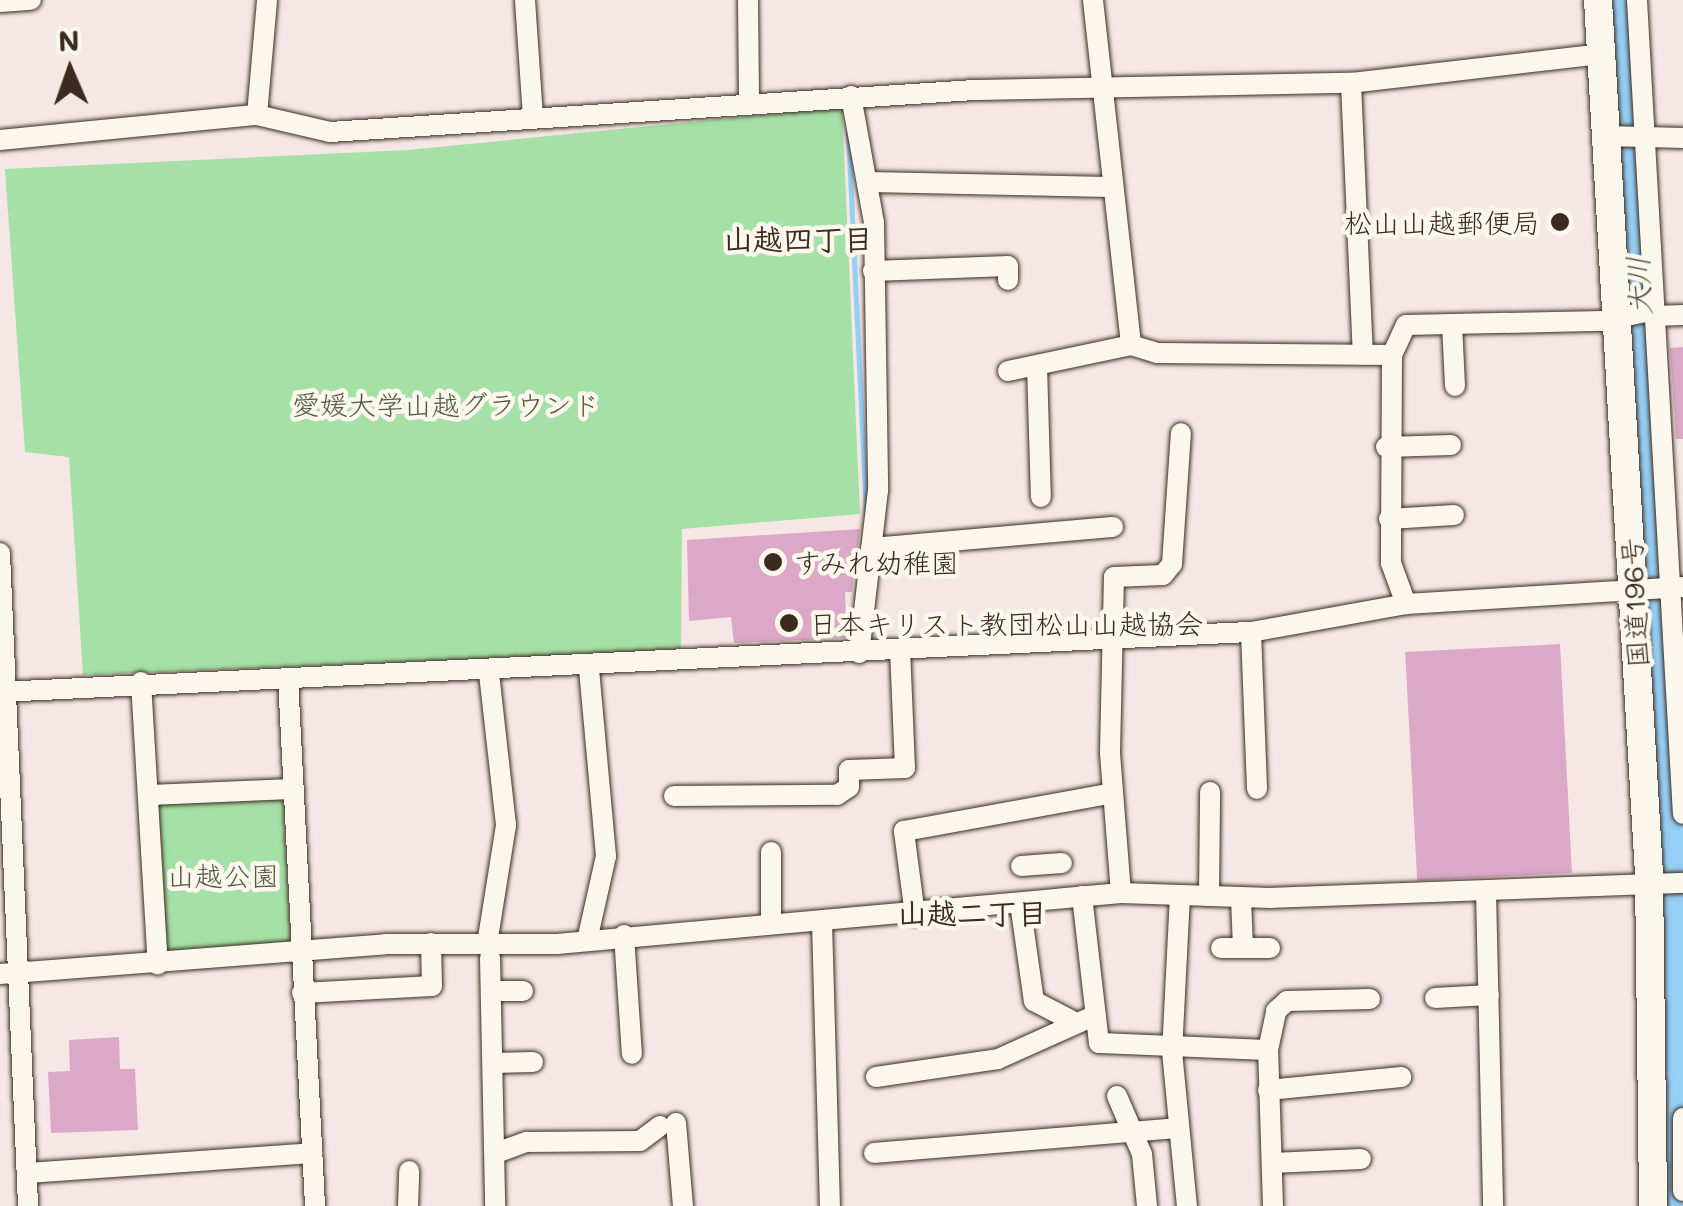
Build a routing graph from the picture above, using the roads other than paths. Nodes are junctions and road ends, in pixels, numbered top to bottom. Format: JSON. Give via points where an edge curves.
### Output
{"nodes":[{"id":1,"x":31,"y":0,"type":"edge"},
{"id":2,"x":267,"y":0,"type":"edge"},
{"id":3,"x":525,"y":0,"type":"edge"},
{"id":4,"x":748,"y":0,"type":"edge"},
{"id":5,"x":1093,"y":0,"type":"edge"},
{"id":6,"x":1598,"y":0,"type":"edge"},
{"id":7,"x":1636,"y":0,"type":"edge"},
{"id":8,"x":0,"y":2,"type":"edge"},
{"id":9,"x":1601,"y":54,"type":"junction"},
{"id":10,"x":1351,"y":82,"type":"junction"},
{"id":11,"x":1105,"y":84,"type":"junction"},
{"id":12,"x":851,"y":96,"type":"junction"},
{"id":13,"x":750,"y":103,"type":"junction"},
{"id":14,"x":257,"y":116,"type":"junction"},
{"id":15,"x":534,"y":117,"type":"junction"},
{"id":16,"x":1630,"y":135,"type":"junction"},
{"id":17,"x":1683,"y":138,"type":"edge"},
{"id":18,"x":0,"y":140,"type":"edge"},
{"id":19,"x":867,"y":182,"type":"junction"},
{"id":20,"x":1112,"y":187,"type":"junction"},
{"id":21,"x":873,"y":271,"type":"junction"},
{"id":22,"x":1008,"y":280,"type":"dead end"},
{"id":23,"x":1641,"y":312,"type":"junction"},
{"id":24,"x":1683,"y":314,"type":"edge"},
{"id":25,"x":1452,"y":324,"type":"junction"},
{"id":26,"x":1131,"y":345,"type":"junction"},
{"id":27,"x":1363,"y":355,"type":"junction"},
{"id":28,"x":1392,"y":355,"type":"junction"},
{"id":29,"x":1037,"y":366,"type":"junction"},
{"id":30,"x":1008,"y":371,"type":"dead end"},
{"id":31,"x":1455,"y":386,"type":"dead end"},
{"id":32,"x":1181,"y":433,"type":"dead end"},
{"id":33,"x":1451,"y":445,"type":"dead end"},
{"id":34,"x":1386,"y":448,"type":"junction"},
{"id":35,"x":1040,"y":497,"type":"dead end"},
{"id":36,"x":1454,"y":516,"type":"dead end"},
{"id":37,"x":1389,"y":519,"type":"junction"},
{"id":38,"x":1113,"y":527,"type":"dead end"},
{"id":39,"x":871,"y":548,"type":"junction"},
{"id":40,"x":0,"y":552,"type":"edge"},
{"id":41,"x":1659,"y":589,"type":"edge"},
{"id":42,"x":1406,"y":604,"type":"junction"},
{"id":43,"x":1252,"y":632,"type":"junction"},
{"id":44,"x":1116,"y":638,"type":"junction"},
{"id":45,"x":900,"y":651,"type":"junction"},
{"id":46,"x":860,"y":653,"type":"junction"},
{"id":47,"x":588,"y":670,"type":"junction"},
{"id":48,"x":489,"y":674,"type":"junction"},
{"id":49,"x":288,"y":678,"type":"junction"},
{"id":50,"x":141,"y":682,"type":"junction"},
{"id":51,"x":3,"y":692,"type":"edge"},
{"id":52,"x":1662,"y":740,"type":"junction"},
{"id":53,"x":1682,"y":782,"type":"edge"},
{"id":54,"x":292,"y":789,"type":"junction"},
{"id":55,"x":1257,"y":789,"type":"dead end"},
{"id":56,"x":1210,"y":792,"type":"dead end"},
{"id":57,"x":1113,"y":793,"type":"junction"},
{"id":58,"x":148,"y":796,"type":"junction"},
{"id":59,"x":674,"y":796,"type":"dead end"},
{"id":60,"x":1683,"y":814,"type":"edge"},
{"id":61,"x":772,"y":852,"type":"dead end"},
{"id":62,"x":1062,"y":864,"type":"dead end"},
{"id":63,"x":1670,"y":883,"type":"edge"},
{"id":64,"x":1486,"y":892,"type":"junction"},
{"id":65,"x":1121,"y":893,"type":"junction"},
{"id":66,"x":1180,"y":895,"type":"junction"},
{"id":67,"x":1082,"y":896,"type":"junction"},
{"id":68,"x":1209,"y":896,"type":"junction"},
{"id":69,"x":1241,"y":898,"type":"junction"},
{"id":70,"x":1042,"y":900,"type":"junction"},
{"id":71,"x":1020,"y":903,"type":"junction"},
{"id":72,"x":915,"y":915,"type":"junction"},
{"id":73,"x":771,"y":921,"type":"junction"},
{"id":74,"x":822,"y":922,"type":"junction"},
{"id":75,"x":624,"y":935,"type":"junction"},
{"id":76,"x":588,"y":936,"type":"junction"},
{"id":77,"x":431,"y":943,"type":"junction"},
{"id":78,"x":1270,"y":948,"type":"dead end"},
{"id":79,"x":488,"y":951,"type":"junction"},
{"id":80,"x":300,"y":954,"type":"junction"},
{"id":81,"x":158,"y":964,"type":"junction"},
{"id":82,"x":10,"y":974,"type":"edge"},
{"id":83,"x":491,"y":991,"type":"junction"},
{"id":84,"x":523,"y":991,"type":"dead end"},
{"id":85,"x":302,"y":993,"type":"junction"},
{"id":86,"x":1488,"y":996,"type":"junction"},
{"id":87,"x":1370,"y":998,"type":"dead end"},
{"id":88,"x":1435,"y":998,"type":"dead end"},
{"id":89,"x":1086,"y":1019,"type":"junction"},
{"id":90,"x":1268,"y":1050,"type":"junction"},
{"id":91,"x":1172,"y":1051,"type":"junction"},
{"id":92,"x":632,"y":1054,"type":"dead end"},
{"id":93,"x":533,"y":1062,"type":"dead end"},
{"id":94,"x":494,"y":1063,"type":"junction"},
{"id":95,"x":876,"y":1077,"type":"dead end"},
{"id":96,"x":1402,"y":1078,"type":"dead end"},
{"id":97,"x":1268,"y":1090,"type":"junction"},
{"id":98,"x":1117,"y":1096,"type":"dead end"},
{"id":99,"x":1683,"y":1118,"type":"edge"},
{"id":100,"x":1180,"y":1128,"type":"junction"},
{"id":101,"x":1130,"y":1129,"type":"junction"},
{"id":102,"x":312,"y":1152,"type":"junction"},
{"id":103,"x":496,"y":1153,"type":"junction"},
{"id":104,"x":874,"y":1153,"type":"dead end"},
{"id":105,"x":1361,"y":1159,"type":"dead end"},
{"id":106,"x":1272,"y":1163,"type":"junction"},
{"id":107,"x":409,"y":1171,"type":"dead end"},
{"id":108,"x":27,"y":1173,"type":"junction"},
{"id":109,"x":1665,"y":1202,"type":"edge"},
{"id":110,"x":28,"y":1206,"type":"edge"},
{"id":111,"x":315,"y":1206,"type":"edge"},
{"id":112,"x":408,"y":1206,"type":"edge"},
{"id":113,"x":495,"y":1206,"type":"edge"},
{"id":114,"x":683,"y":1206,"type":"edge"},
{"id":115,"x":830,"y":1206,"type":"edge"},
{"id":116,"x":1146,"y":1206,"type":"edge"},
{"id":117,"x":1187,"y":1206,"type":"edge"},
{"id":118,"x":1274,"y":1206,"type":"edge"},
{"id":119,"x":1494,"y":1206,"type":"edge"}],
"edges":[{"from":1,"to":8,"type":"street"},
{"from":2,"to":14,"type":"street"},
{"from":3,"to":15,"type":"street"},
{"from":4,"to":13,"type":"street"},
{"from":5,"to":11,"type":"street"},
{"from":6,"to":9,"type":"highway","name":"国道196号"},
{"from":7,"to":16,"type":"street"},
{"from":9,"to":10,"type":"street"},
{"from":9,"to":16,"type":"highway","name":"国道196号"},
{"from":10,"to":11,"type":"street"},
{"from":10,"to":27,"type":"street"},
{"from":11,"to":12,"type":"street"},
{"from":11,"to":20,"type":"street"},
{"from":12,"to":13,"type":"street"},
{"from":12,"to":19,"type":"street"},
{"from":13,"to":15,"type":"street"},
{"from":14,"to":15,"type":"street","via":[[330,132]]},
{"from":14,"to":18,"type":"street"},
{"from":16,"to":17,"type":"street"},
{"from":16,"to":23,"type":"highway","name":"国道196号"},
{"from":16,"to":23,"type":"street"},
{"from":19,"to":20,"type":"street"},
{"from":19,"to":21,"type":"street"},
{"from":20,"to":26,"type":"street"},
{"from":21,"to":22,"type":"street","via":[[1008,266]]},
{"from":21,"to":39,"type":"street"},
{"from":23,"to":24,"type":"street"},
{"from":23,"to":25,"type":"street"},
{"from":23,"to":41,"type":"highway","name":"国道196号"},
{"from":23,"to":41,"type":"street"},
{"from":25,"to":28,"type":"street","via":[[1406,325]]},
{"from":25,"to":31,"type":"street"},
{"from":26,"to":27,"type":"street","via":[[1157,353]]},
{"from":26,"to":29,"type":"street"},
{"from":27,"to":28,"type":"street"},
{"from":28,"to":34,"type":"street"},
{"from":29,"to":30,"type":"street"},
{"from":29,"to":35,"type":"street"},
{"from":32,"to":44,"type":"street","via":[[1172,564],[1163,576],[1114,577]]},
{"from":33,"to":34,"type":"street"},
{"from":34,"to":37,"type":"street"},
{"from":36,"to":37,"type":"street"},
{"from":37,"to":42,"type":"street"},
{"from":38,"to":39,"type":"street"},
{"from":39,"to":46,"type":"street"},
{"from":40,"to":51,"type":"street"},
{"from":41,"to":42,"type":"street"},
{"from":41,"to":52,"type":"highway","name":"国道196号"},
{"from":41,"to":52,"type":"street"},
{"from":42,"to":43,"type":"street"},
{"from":43,"to":44,"type":"street"},
{"from":43,"to":55,"type":"street"},
{"from":44,"to":45,"type":"street"},
{"from":44,"to":57,"type":"street"},
{"from":45,"to":46,"type":"street"},
{"from":45,"to":59,"type":"street","via":[[904,768],[850,770],[849,787],[837,794]]},
{"from":46,"to":47,"type":"street"},
{"from":47,"to":48,"type":"street"},
{"from":47,"to":76,"type":"street","via":[[606,856]]},
{"from":48,"to":49,"type":"street"},
{"from":48,"to":79,"type":"street","via":[[506,825]]},
{"from":49,"to":50,"type":"street"},
{"from":49,"to":54,"type":"street"},
{"from":50,"to":51,"type":"street"},
{"from":50,"to":58,"type":"street"},
{"from":51,"to":82,"type":"street"},
{"from":52,"to":53,"type":"street"},
{"from":52,"to":63,"type":"highway","name":"国道196号"},
{"from":53,"to":60,"type":"street"},
{"from":54,"to":58,"type":"street"},
{"from":54,"to":80,"type":"street"},
{"from":56,"to":68,"type":"street"},
{"from":57,"to":65,"type":"street"},
{"from":57,"to":72,"type":"street","via":[[904,831]]},
{"from":58,"to":81,"type":"street"},
{"from":61,"to":73,"type":"street"},
{"from":62,"to":70,"type":"street","via":[[1030,865]]},
{"from":63,"to":64,"type":"street"},
{"from":63,"to":109,"type":"highway","name":"国道196号"},
{"from":64,"to":69,"type":"street"},
{"from":64,"to":86,"type":"street"},
{"from":65,"to":66,"type":"street"},
{"from":65,"to":67,"type":"street"},
{"from":66,"to":68,"type":"street"},
{"from":66,"to":91,"type":"street"},
{"from":67,"to":70,"type":"street"},
{"from":67,"to":89,"type":"street"},
{"from":68,"to":69,"type":"street"},
{"from":69,"to":78,"type":"street","via":[[1232,948]]},
{"from":70,"to":71,"type":"street"},
{"from":71,"to":72,"type":"street"},
{"from":71,"to":89,"type":"street","via":[[1034,1001]]},
{"from":72,"to":74,"type":"street"},
{"from":73,"to":74,"type":"street"},
{"from":73,"to":75,"type":"street"},
{"from":74,"to":115,"type":"street"},
{"from":75,"to":76,"type":"street"},
{"from":75,"to":92,"type":"street"},
{"from":76,"to":79,"type":"street"},
{"from":77,"to":79,"type":"street"},
{"from":77,"to":80,"type":"street"},
{"from":77,"to":85,"type":"street","via":[[432,986]]},
{"from":79,"to":83,"type":"street"},
{"from":80,"to":81,"type":"street"},
{"from":80,"to":85,"type":"street"},
{"from":81,"to":82,"type":"street"},
{"from":82,"to":108,"type":"street"},
{"from":83,"to":84,"type":"street"},
{"from":83,"to":94,"type":"street"},
{"from":85,"to":102,"type":"street"},
{"from":86,"to":88,"type":"street"},
{"from":86,"to":119,"type":"street"},
{"from":87,"to":90,"type":"street","via":[[1281,1003]]},
{"from":89,"to":91,"type":"street","via":[[1099,1043]]},
{"from":89,"to":95,"type":"street","via":[[998,1058]]},
{"from":90,"to":91,"type":"street"},
{"from":90,"to":97,"type":"street"},
{"from":91,"to":100,"type":"street"},
{"from":93,"to":94,"type":"street"},
{"from":94,"to":103,"type":"street"},
{"from":96,"to":97,"type":"street"},
{"from":97,"to":106,"type":"street"},
{"from":98,"to":101,"type":"street"},
{"from":99,"to":109,"type":"street"},
{"from":100,"to":101,"type":"street"},
{"from":100,"to":117,"type":"street"},
{"from":101,"to":104,"type":"street"},
{"from":101,"to":116,"type":"street"},
{"from":102,"to":108,"type":"street"},
{"from":102,"to":111,"type":"street"},
{"from":103,"to":113,"type":"street"},
{"from":103,"to":114,"type":"street","via":[[528,1142],[630,1148],[668,1125]]},
{"from":105,"to":106,"type":"street"},
{"from":106,"to":118,"type":"street"},
{"from":107,"to":112,"type":"street"},
{"from":108,"to":110,"type":"street"}]}
